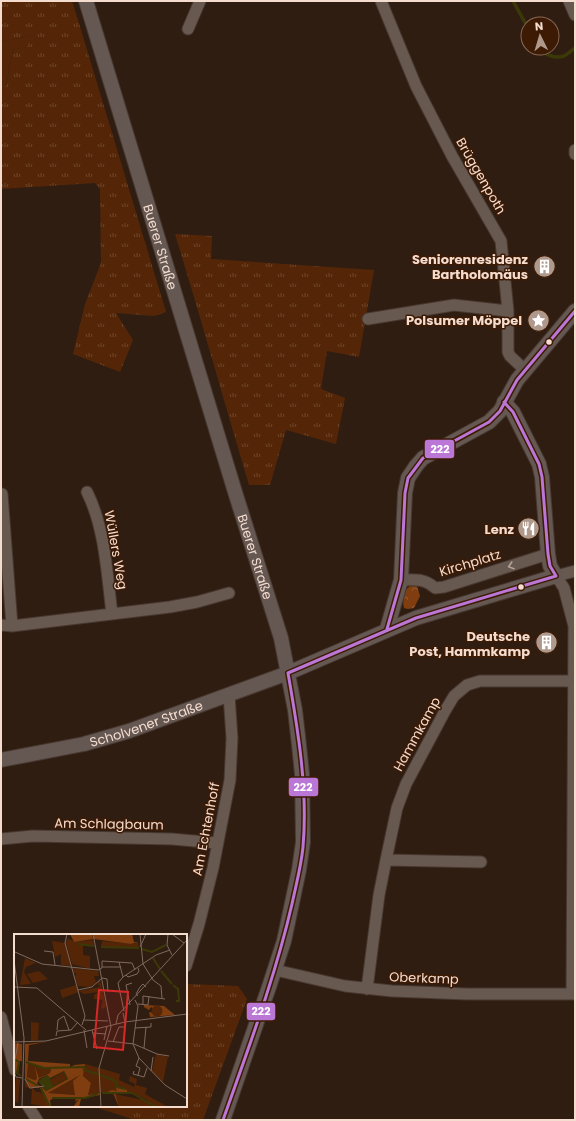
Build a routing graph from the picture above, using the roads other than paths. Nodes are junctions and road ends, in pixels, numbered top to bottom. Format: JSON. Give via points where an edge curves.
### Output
{"nodes":[{"id":1,"x":86,"y":1,"type":"edge"},
{"id":2,"x":200,"y":1,"type":"edge"},
{"id":3,"x":381,"y":1,"type":"edge"},
{"id":4,"x":569,"y":1,"type":"edge"},
{"id":5,"x":575,"y":15,"type":"edge"},
{"id":6,"x":188,"y":29,"type":"dead end"},
{"id":7,"x":575,"y":150,"type":"edge"},
{"id":8,"x":575,"y":154,"type":"edge"},
{"id":9,"x":508,"y":311,"type":"junction"},
{"id":10,"x":575,"y":311,"type":"edge"},
{"id":11,"x":368,"y":319,"type":"dead end"},
{"id":12,"x":525,"y":370,"type":"junction"},
{"id":13,"x":504,"y":402,"type":"junction"},
{"id":14,"x":87,"y":492,"type":"dead end"},
{"id":15,"x":2,"y":494,"type":"edge"},
{"id":16,"x":548,"y":554,"type":"junction"},
{"id":17,"x":575,"y":571,"type":"edge"},
{"id":18,"x":556,"y":576,"type":"junction"},
{"id":19,"x":401,"y":580,"type":"junction"},
{"id":20,"x":229,"y":593,"type":"dead end"},
{"id":21,"x":112,"y":614,"type":"junction"},
{"id":22,"x":1,"y":625,"type":"edge"},
{"id":23,"x":12,"y":626,"type":"junction"},
{"id":24,"x":387,"y":629,"type":"junction"},
{"id":25,"x":288,"y":673,"type":"junction"},
{"id":26,"x":575,"y":681,"type":"edge"},
{"id":27,"x":229,"y":695,"type":"junction"},
{"id":28,"x":1,"y":760,"type":"edge"},
{"id":29,"x":1,"y":839,"type":"edge"},
{"id":30,"x":217,"y":843,"type":"junction"},
{"id":31,"x":386,"y":860,"type":"junction"},
{"id":32,"x":481,"y":862,"type":"dead end"},
{"id":33,"x":187,"y":963,"type":"edge"},
{"id":34,"x":275,"y":970,"type":"junction"},
{"id":35,"x":367,"y":989,"type":"junction"},
{"id":36,"x":573,"y":994,"type":"edge"},
{"id":37,"x":1,"y":1017,"type":"edge"},
{"id":38,"x":14,"y":1066,"type":"edge"},
{"id":39,"x":29,"y":1107,"type":"edge"},
{"id":40,"x":37,"y":1120,"type":"edge"},
{"id":41,"x":223,"y":1120,"type":"edge"}],
"edges":[{"from":1,"to":25,"type":"main road","name":"Buerer Straße","via":[[282,638]]},
{"from":2,"to":6,"type":"street"},
{"from":3,"to":9,"type":"street","name":"Brüggenpoth","via":[[416,86],[452,156],[501,241]]},
{"from":4,"to":5,"type":"street"},
{"from":7,"to":8,"type":"street"},
{"from":9,"to":11,"type":"street","via":[[454,305]]},
{"from":9,"to":12,"type":"street","name":"Brüggenpoth","via":[[508,352]]},
{"from":10,"to":12,"type":"main road"},
{"from":12,"to":13,"type":"main road"},
{"from":13,"to":16,"type":"main road","via":[[513,412],[542,477]]},
{"from":13,"to":19,"type":"main road","via":[[500,411],[489,422],[423,458],[412,472],[405,492]]},
{"from":14,"to":21,"type":"street","name":"Wüllers Weg","via":[[100,529]]},
{"from":15,"to":23,"type":"street"},
{"from":16,"to":18,"type":"main road","via":[[550,566]]},
{"from":16,"to":19,"type":"street","name":"Kirchplatz","one_way":true,"via":[[444,587],[435,588],[428,582],[419,580]]},
{"from":17,"to":18,"type":"street"},
{"from":18,"to":24,"type":"main road","name":"Scholvener Straße"},
{"from":18,"to":26,"type":"street","via":[[564,588],[574,626]]},
{"from":19,"to":24,"type":"main road"},
{"from":20,"to":21,"type":"street","via":[[170,607]]},
{"from":21,"to":23,"type":"street"},
{"from":22,"to":23,"type":"street"},
{"from":24,"to":25,"type":"main road","name":"Scholvener Straße"},
{"from":25,"to":27,"type":"main road","name":"Scholvener Straße"},
{"from":25,"to":34,"type":"main road","name":"Buerer Straße","via":[[299,745],[303,842],[284,942]]},
{"from":26,"to":31,"type":"street","name":"Hammkamp","via":[[480,681],[467,685],[454,696],[406,784]]},
{"from":26,"to":36,"type":"street"},
{"from":27,"to":28,"type":"main road","name":"Scholvener Straße","via":[[129,731],[84,744]]},
{"from":27,"to":30,"type":"street","name":"Am Echtenhoff","via":[[232,738],[230,780]]},
{"from":29,"to":30,"type":"street","name":"Am Schlagbaum","via":[[33,836],[172,839]]},
{"from":30,"to":33,"type":"street","name":"Am Echtenhoff","via":[[199,924]]},
{"from":31,"to":32,"type":"street"},
{"from":31,"to":35,"type":"street","name":"Hammkamp"},
{"from":34,"to":35,"type":"street","name":"Oberkamp"},
{"from":34,"to":41,"type":"main road","name":"Buerer Straße"},
{"from":35,"to":36,"type":"street","name":"Oberkamp","via":[[468,994]]},
{"from":37,"to":38,"type":"street"},
{"from":39,"to":40,"type":"street"}]}
